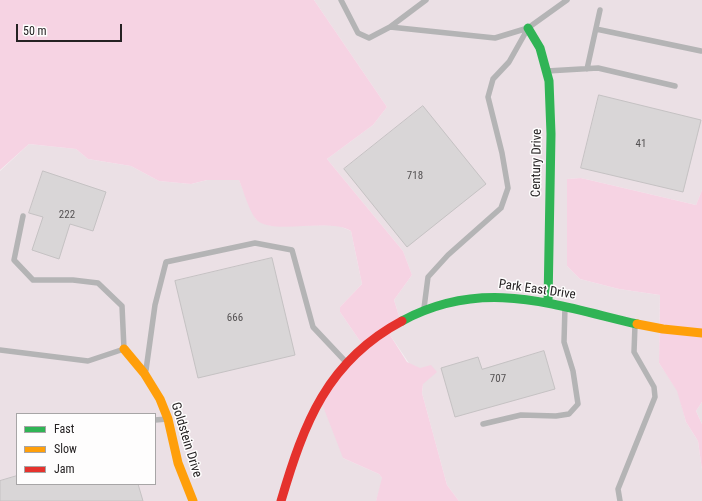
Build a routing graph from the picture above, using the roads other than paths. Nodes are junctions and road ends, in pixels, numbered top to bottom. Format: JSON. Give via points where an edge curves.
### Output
{"nodes":[{"id":1,"x":341,"y":0,"type":"edge"},
{"id":2,"x":426,"y":0,"type":"edge"},
{"id":3,"x":567,"y":0,"type":"edge"},
{"id":4,"x":600,"y":10,"type":"dead end"},
{"id":5,"x":390,"y":27,"type":"junction"},
{"id":6,"x":528,"y":28,"type":"junction"},
{"id":7,"x":596,"y":29,"type":"junction"},
{"id":8,"x":702,"y":51,"type":"edge"},
{"id":9,"x":587,"y":69,"type":"junction"},
{"id":10,"x":547,"y":72,"type":"junction"},
{"id":11,"x":675,"y":86,"type":"dead end"},
{"id":12,"x":23,"y":216,"type":"dead end"},
{"id":13,"x":548,"y":303,"type":"junction"},
{"id":14,"x":565,"y":307,"type":"junction"},
{"id":15,"x":424,"y":310,"type":"junction"},
{"id":16,"x":636,"y":322,"type":"junction"},
{"id":17,"x":702,"y":333,"type":"edge"},
{"id":18,"x":124,"y":349,"type":"junction"},
{"id":19,"x":0,"y":350,"type":"edge"},
{"id":20,"x":347,"y":363,"type":"junction"},
{"id":21,"x":146,"y":373,"type":"junction"},
{"id":22,"x":168,"y":419,"type":"junction"},
{"id":23,"x":156,"y":420,"type":"edge"},
{"id":24,"x":483,"y":424,"type":"dead end"},
{"id":25,"x":193,"y":501,"type":"edge"},
{"id":26,"x":281,"y":501,"type":"edge"},
{"id":27,"x":620,"y":501,"type":"edge"}],
"edges":[{"from":1,"to":5,"type":"lane","via":[[358,33],[369,38]]},
{"from":2,"to":5,"type":"lane"},
{"from":3,"to":6,"type":"lane"},
{"from":4,"to":7,"type":"lane"},
{"from":5,"to":6,"type":"lane","via":[[495,38]]},
{"from":6,"to":10,"type":"street","name":"Century Drive","via":[[540,48]]},
{"from":6,"to":15,"type":"lane","via":[[509,62],[493,79],[488,97],[508,188],[504,200],[501,208],[448,255],[428,277]]},
{"from":7,"to":8,"type":"lane"},
{"from":7,"to":9,"type":"lane"},
{"from":9,"to":10,"type":"lane"},
{"from":9,"to":11,"type":"lane","via":[[598,68]]},
{"from":10,"to":13,"type":"street","name":"Century Drive","via":[[551,134]]},
{"from":12,"to":18,"type":"lane","via":[[14,260],[33,280],[98,283],[122,306]]},
{"from":13,"to":14,"type":"street","name":"Park East Drive"},
{"from":13,"to":15,"type":"street","name":"Park East Drive","via":[[474,297],[456,299]]},
{"from":14,"to":16,"type":"street","name":"Park East Drive"},
{"from":14,"to":24,"type":"lane","via":[[564,342],[573,371],[578,404],[569,414],[521,415]]},
{"from":15,"to":20,"type":"street","name":"Park East Drive","via":[[387,330]]},
{"from":16,"to":17,"type":"street","name":"Park East Drive"},
{"from":16,"to":27,"type":"lane","via":[[634,352],[654,387],[655,397],[618,489]]},
{"from":18,"to":19,"type":"lane","via":[[88,361]]},
{"from":18,"to":21,"type":"street","name":"Goldstein Drive"},
{"from":20,"to":21,"type":"lane","via":[[313,327],[292,250],[255,243],[166,262],[155,305]]},
{"from":20,"to":26,"type":"street","name":"Park East Drive","via":[[330,383],[315,408],[292,464]]},
{"from":21,"to":22,"type":"street","name":"Goldstein Drive"},
{"from":22,"to":23,"type":"lane"},
{"from":22,"to":25,"type":"street","name":"Goldstein Drive","via":[[182,475]]}]}
